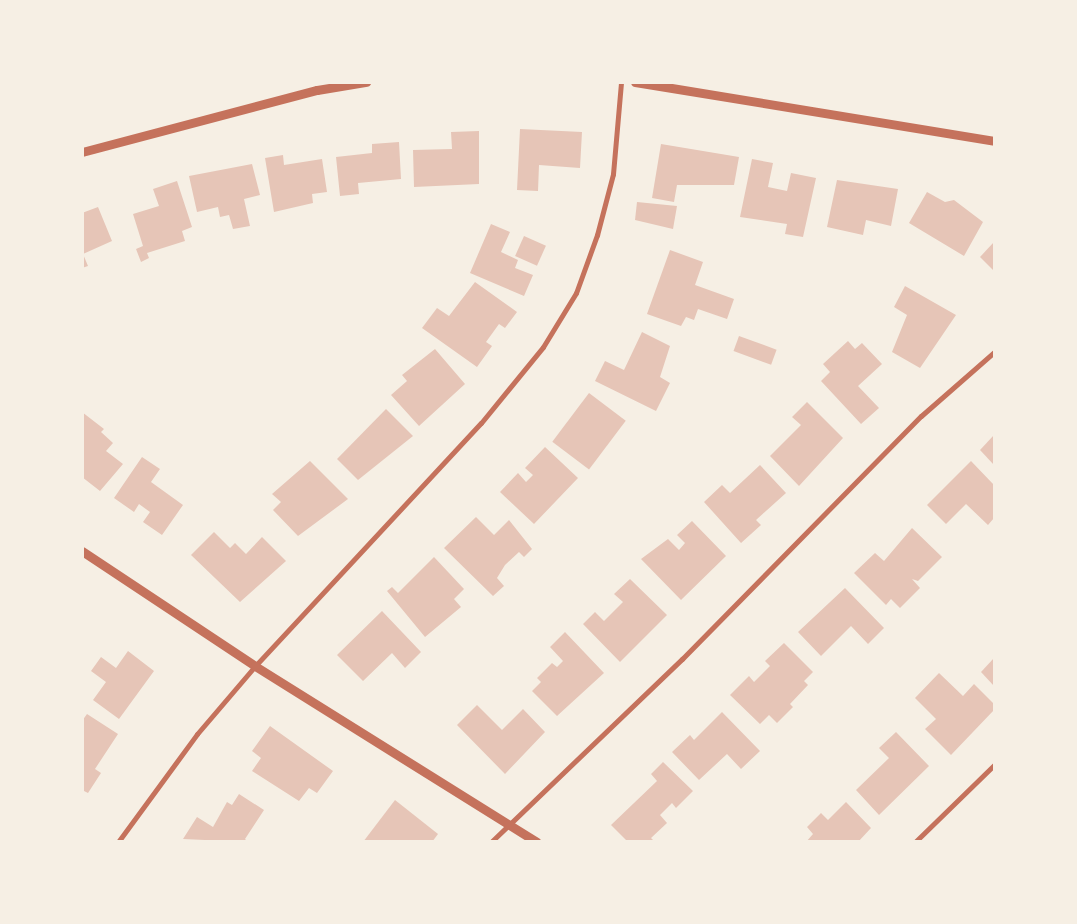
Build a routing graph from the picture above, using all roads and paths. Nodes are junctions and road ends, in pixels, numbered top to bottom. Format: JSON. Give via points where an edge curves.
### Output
{"nodes":[{"id":1,"x":366,"y":82,"type":"edge"},
{"id":2,"x":621,"y":82,"type":"edge"},
{"id":3,"x":635,"y":82,"type":"edge"},
{"id":4,"x":994,"y":141,"type":"edge"},
{"id":5,"x":82,"y":152,"type":"edge"},
{"id":6,"x":994,"y":352,"type":"edge"},
{"id":7,"x":82,"y":551,"type":"edge"},
{"id":8,"x":255,"y":666,"type":"junction"},
{"id":9,"x":994,"y":765,"type":"edge"},
{"id":10,"x":509,"y":824,"type":"junction"},
{"id":11,"x":118,"y":842,"type":"edge"},
{"id":12,"x":491,"y":842,"type":"edge"},
{"id":13,"x":537,"y":842,"type":"edge"},
{"id":14,"x":915,"y":842,"type":"edge"}],
"edges":[{"from":1,"to":5,"type":"street","via":[[308,92]]},
{"from":2,"to":8,"type":"street","via":[[613,174],[597,235],[576,293],[542,348],[482,423]]},
{"from":3,"to":4,"type":"street"},
{"from":6,"to":10,"type":"street","via":[[921,416],[682,659]]},
{"from":7,"to":8,"type":"street"},
{"from":8,"to":10,"type":"street"},
{"from":8,"to":11,"type":"street","via":[[197,734]]},
{"from":9,"to":14,"type":"street"},
{"from":10,"to":12,"type":"street"},
{"from":10,"to":13,"type":"street"}]}
